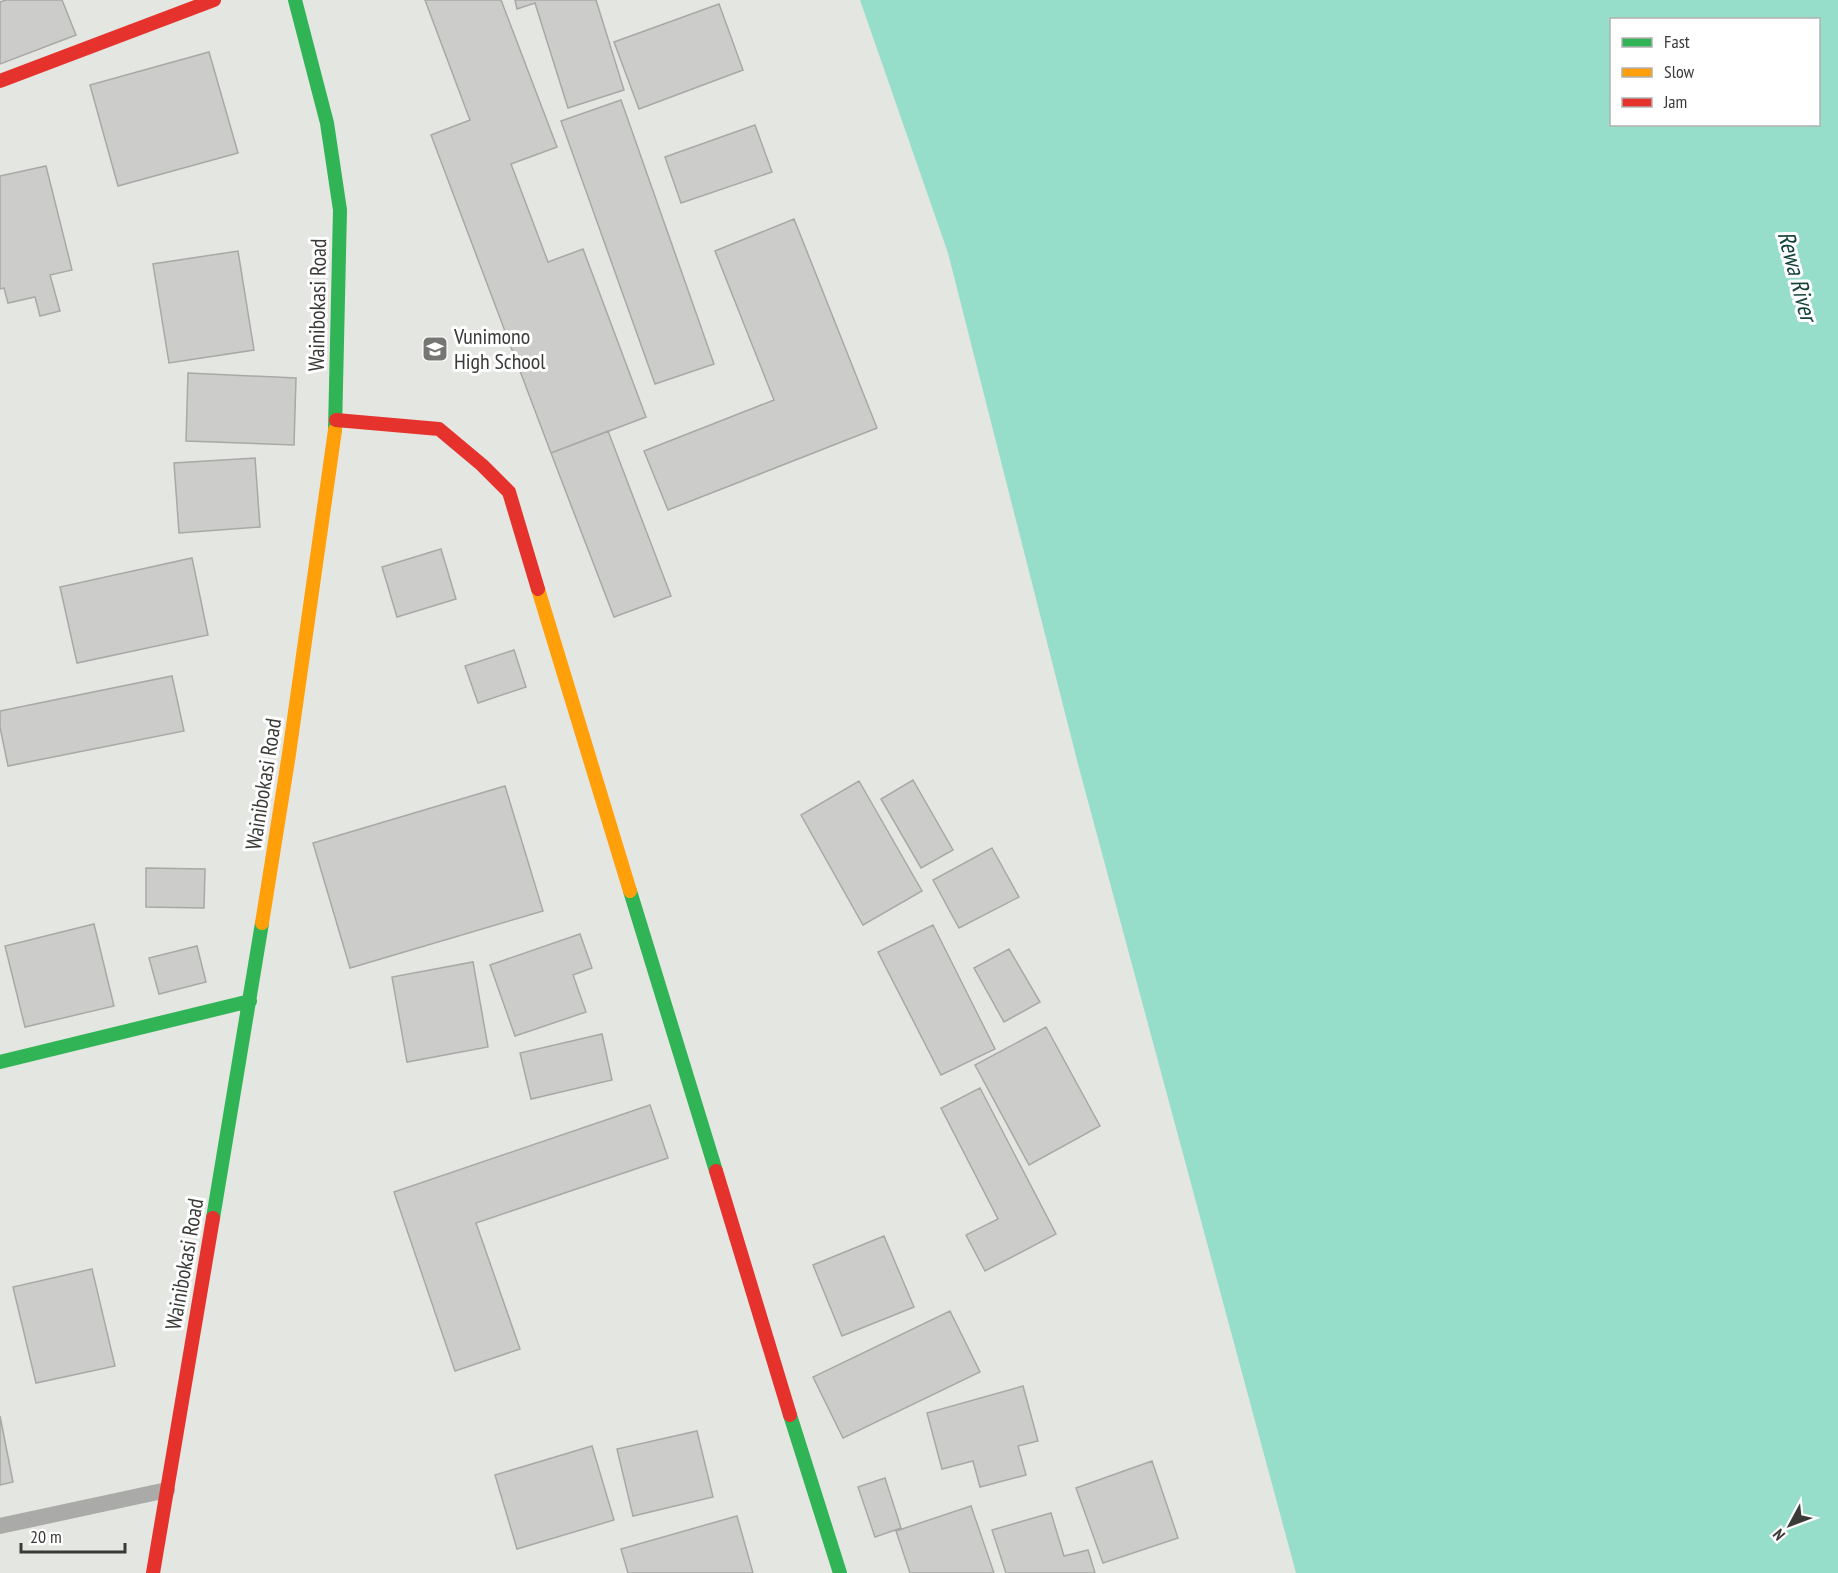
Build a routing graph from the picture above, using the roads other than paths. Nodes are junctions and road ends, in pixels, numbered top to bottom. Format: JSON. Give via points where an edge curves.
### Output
{"nodes":[{"id":1,"x":214,"y":0,"type":"edge"},
{"id":2,"x":295,"y":0,"type":"edge"},
{"id":3,"x":0,"y":81,"type":"edge"},
{"id":4,"x":336,"y":420,"type":"junction"},
{"id":5,"x":250,"y":1001,"type":"junction"},
{"id":6,"x":0,"y":1062,"type":"edge"},
{"id":7,"x":167,"y":1490,"type":"junction"},
{"id":8,"x":0,"y":1526,"type":"edge"},
{"id":9,"x":153,"y":1573,"type":"edge"},
{"id":10,"x":840,"y":1573,"type":"edge"}],
"edges":[{"from":1,"to":3,"type":"street"},
{"from":2,"to":4,"type":"street","name":"Wainibokasi Road","via":[[327,123],[340,210]]},
{"from":4,"to":5,"type":"street","name":"Wainibokasi Road"},
{"from":4,"to":10,"type":"street","via":[[439,429],[509,492]]},
{"from":5,"to":6,"type":"street"},
{"from":5,"to":7,"type":"street","name":"Wainibokasi Road"},
{"from":7,"to":8,"type":"lane"},
{"from":7,"to":9,"type":"street","name":"Wainibokasi Road"}]}
